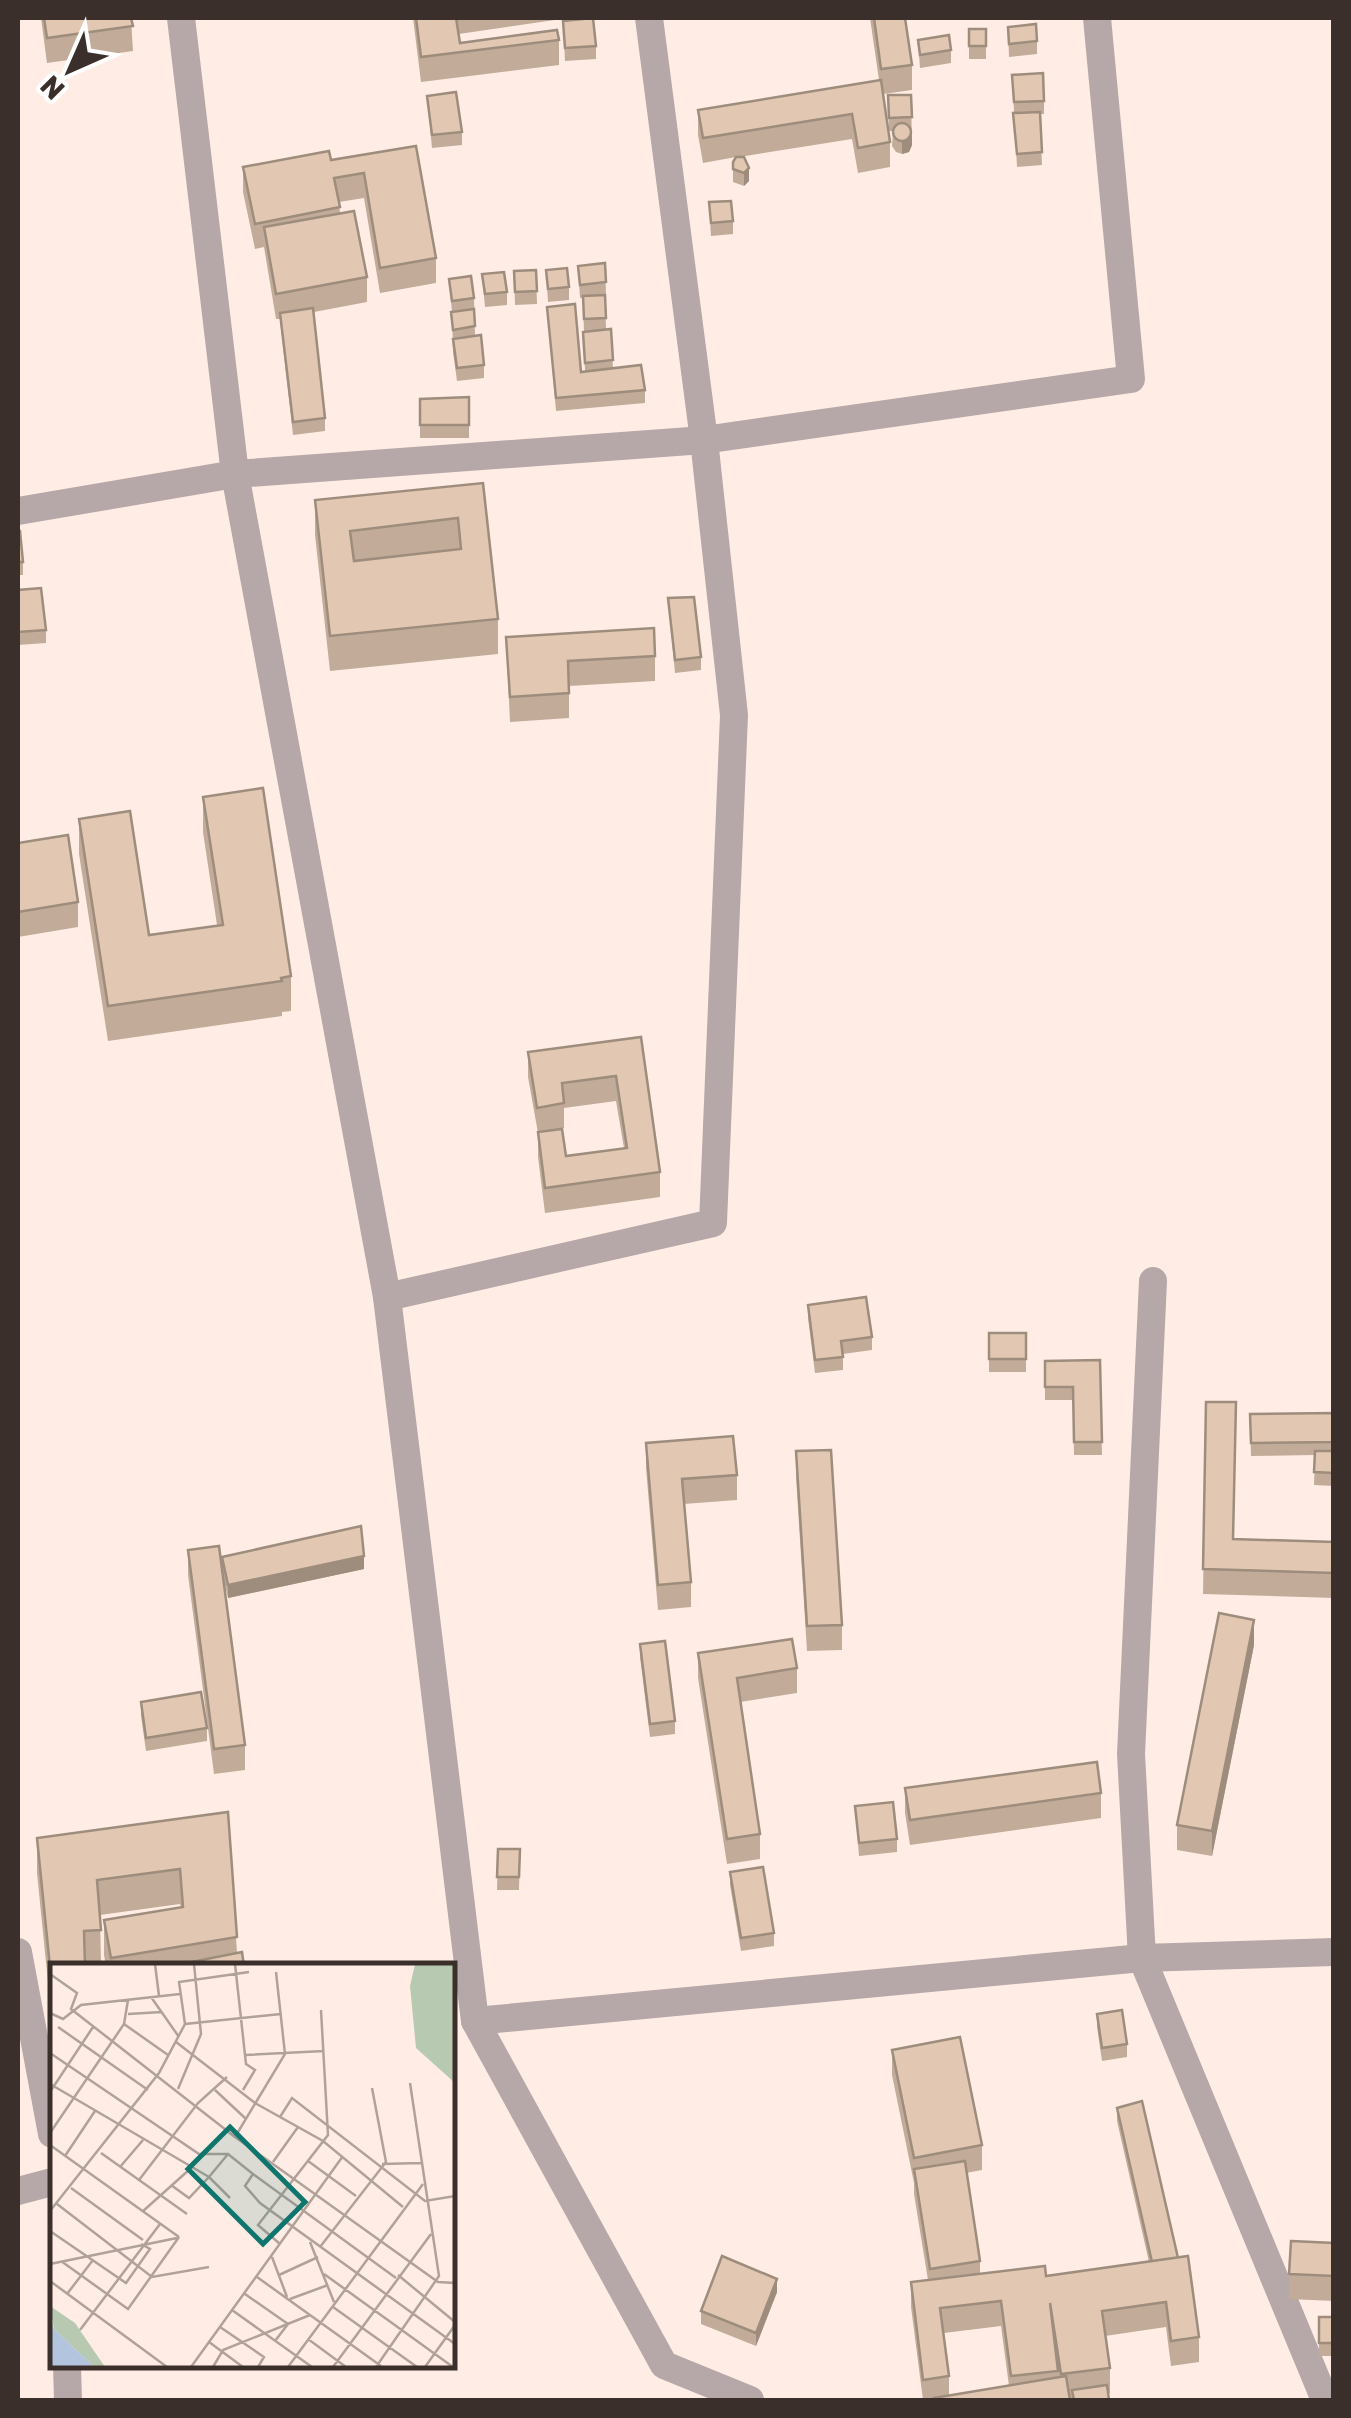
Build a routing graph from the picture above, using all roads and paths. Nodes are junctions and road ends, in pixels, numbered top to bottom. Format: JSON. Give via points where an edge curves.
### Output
{"nodes":[{"id":1,"x":181,"y":18,"type":"edge"},
{"id":2,"x":649,"y":18,"type":"edge"},
{"id":3,"x":1097,"y":18,"type":"edge"},
{"id":4,"x":704,"y":440,"type":"junction"},
{"id":5,"x":235,"y":474,"type":"junction"},
{"id":6,"x":18,"y":511,"type":"edge"},
{"id":7,"x":1152,"y":1281,"type":"dead end"},
{"id":8,"x":387,"y":1297,"type":"junction"},
{"id":9,"x":18,"y":1952,"type":"edge"},
{"id":10,"x":1334,"y":1952,"type":"edge"},
{"id":11,"x":1142,"y":1958,"type":"junction"},
{"id":12,"x":475,"y":2021,"type":"junction"},
{"id":13,"x":50,"y":2123,"type":"edge"},
{"id":14,"x":50,"y":2183,"type":"edge"},
{"id":15,"x":18,"y":2191,"type":"edge"},
{"id":16,"x":67,"y":2368,"type":"edge"},
{"id":17,"x":1327,"y":2394,"type":"edge"},
{"id":18,"x":68,"y":2400,"type":"edge"},
{"id":19,"x":750,"y":2400,"type":"edge"}],
"edges":[{"from":1,"to":5,"type":"street"},
{"from":2,"to":4,"type":"street"},
{"from":3,"to":4,"type":"street","via":[[1131,379]]},
{"from":4,"to":5,"type":"street"},
{"from":4,"to":8,"type":"street","via":[[734,715],[714,1222]]},
{"from":5,"to":6,"type":"street"},
{"from":5,"to":8,"type":"street"},
{"from":7,"to":11,"type":"street","via":[[1131,1754]]},
{"from":8,"to":12,"type":"street"},
{"from":9,"to":13,"type":"street"},
{"from":10,"to":11,"type":"street"},
{"from":11,"to":12,"type":"street"},
{"from":11,"to":17,"type":"street"},
{"from":12,"to":19,"type":"street","via":[[664,2365]]},
{"from":14,"to":15,"type":"street"},
{"from":16,"to":18,"type":"street"}]}
